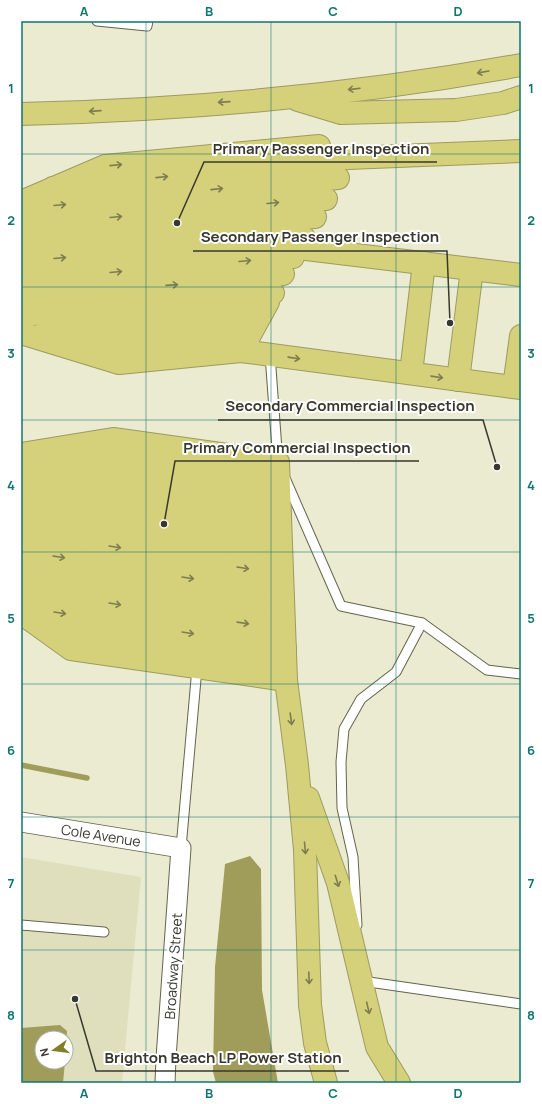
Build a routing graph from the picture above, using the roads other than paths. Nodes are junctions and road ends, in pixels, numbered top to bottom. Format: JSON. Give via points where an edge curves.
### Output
{"nodes":[{"id":1,"x":97,"y":21,"type":"edge"},
{"id":2,"x":148,"y":21,"type":"edge"},
{"id":3,"x":521,"y":65,"type":"edge"},
{"id":4,"x":521,"y":97,"type":"edge"},
{"id":5,"x":290,"y":98,"type":"junction"},
{"id":6,"x":21,"y":114,"type":"edge"},
{"id":7,"x":521,"y":151,"type":"edge"},
{"id":8,"x":348,"y":158,"type":"junction"},
{"id":9,"x":338,"y":178,"type":"junction"},
{"id":10,"x":21,"y":202,"type":"edge"},
{"id":11,"x":21,"y":208,"type":"edge"},
{"id":12,"x":321,"y":208,"type":"junction"},
{"id":13,"x":21,"y":226,"type":"edge"},
{"id":14,"x":21,"y":244,"type":"edge"},
{"id":15,"x":295,"y":254,"type":"junction"},
{"id":16,"x":21,"y":261,"type":"edge"},
{"id":17,"x":424,"y":263,"type":"junction"},
{"id":18,"x":472,"y":269,"type":"junction"},
{"id":19,"x":521,"y":275,"type":"edge"},
{"id":20,"x":21,"y":280,"type":"edge"},
{"id":21,"x":273,"y":293,"type":"junction"},
{"id":22,"x":21,"y":297,"type":"edge"},
{"id":23,"x":262,"y":313,"type":"junction"},
{"id":24,"x":21,"y":315,"type":"edge"},
{"id":25,"x":27,"y":334,"type":"edge"},
{"id":26,"x":521,"y":336,"type":"edge"},
{"id":27,"x":246,"y":342,"type":"junction"},
{"id":28,"x":270,"y":355,"type":"junction"},
{"id":29,"x":411,"y":373,"type":"junction"},
{"id":30,"x":458,"y":380,"type":"junction"},
{"id":31,"x":518,"y":388,"type":"edge"},
{"id":32,"x":21,"y":454,"type":"edge"},
{"id":33,"x":21,"y":463,"type":"edge"},
{"id":34,"x":21,"y":479,"type":"edge"},
{"id":35,"x":21,"y":497,"type":"edge"},
{"id":36,"x":279,"y":498,"type":"junction"},
{"id":37,"x":21,"y":513,"type":"edge"},
{"id":38,"x":21,"y":532,"type":"edge"},
{"id":39,"x":21,"y":551,"type":"edge"},
{"id":40,"x":21,"y":571,"type":"edge"},
{"id":41,"x":21,"y":588,"type":"edge"},
{"id":42,"x":21,"y":608,"type":"edge"},
{"id":43,"x":21,"y":613,"type":"edge"},
{"id":44,"x":283,"y":619,"type":"junction"},
{"id":45,"x":422,"y":623,"type":"junction"},
{"id":46,"x":42,"y":628,"type":"junction"},
{"id":47,"x":198,"y":668,"type":"junction"},
{"id":48,"x":521,"y":674,"type":"edge"},
{"id":49,"x":297,"y":765,"type":"junction"},
{"id":50,"x":21,"y":822,"type":"edge"},
{"id":51,"x":182,"y":848,"type":"junction"},
{"id":52,"x":21,"y":925,"type":"edge"},
{"id":53,"x":104,"y":932,"type":"dead end"},
{"id":54,"x":361,"y":981,"type":"junction"},
{"id":55,"x":521,"y":1004,"type":"edge"},
{"id":56,"x":165,"y":1083,"type":"edge"},
{"id":57,"x":326,"y":1083,"type":"edge"},
{"id":58,"x":399,"y":1083,"type":"edge"}],
"edges":[{"from":1,"to":2,"type":"lane","via":[[147,26]]},
{"from":3,"to":5,"type":"highway","one_way":true,"via":[[448,78]]},
{"from":4,"to":5,"type":"highway","via":[[456,110],[341,113]]},
{"from":5,"to":6,"type":"highway","one_way":true,"via":[[72,113]]},
{"from":7,"to":8,"type":"highway"},
{"from":8,"to":9,"type":"highway"},
{"from":10,"to":8,"type":"highway","one_way":true,"via":[[53,188]]},
{"from":11,"to":9,"type":"highway","one_way":true},
{"from":9,"to":12,"type":"highway"},
{"from":13,"to":12,"type":"highway","one_way":true},
{"from":12,"to":14,"type":"highway"},
{"from":12,"to":15,"type":"highway"},
{"from":16,"to":15,"type":"highway","one_way":true},
{"from":15,"to":17,"type":"highway"},
{"from":20,"to":15,"type":"highway","one_way":true},
{"from":15,"to":21,"type":"highway"},
{"from":22,"to":15,"type":"highway","one_way":true,"via":[[184,284]]},
{"from":17,"to":18,"type":"highway"},
{"from":17,"to":29,"type":"highway"},
{"from":18,"to":19,"type":"highway"},
{"from":18,"to":30,"type":"highway"},
{"from":21,"to":23,"type":"highway"},
{"from":21,"to":24,"type":"highway"},
{"from":23,"to":25,"type":"highway"},
{"from":23,"to":27,"type":"highway"},
{"from":25,"to":27,"type":"highway","via":[[119,363]]},
{"from":26,"to":31,"type":"highway"},
{"from":27,"to":28,"type":"highway"},
{"from":28,"to":29,"type":"highway","one_way":true},
{"from":28,"to":36,"type":"lane"},
{"from":29,"to":30,"type":"highway","one_way":true},
{"from":30,"to":31,"type":"highway"},
{"from":32,"to":36,"type":"highway","via":[[49,449]]},
{"from":33,"to":36,"type":"highway"},
{"from":34,"to":36,"type":"highway","via":[[171,502]]},
{"from":35,"to":36,"type":"highway","via":[[168,521]]},
{"from":36,"to":44,"type":"highway"},
{"from":36,"to":45,"type":"lane","via":[[341,606]]},
{"from":37,"to":44,"type":"highway"},
{"from":38,"to":44,"type":"highway","one_way":true},
{"from":39,"to":44,"type":"highway","one_way":true},
{"from":40,"to":44,"type":"highway","via":[[153,593]]},
{"from":41,"to":44,"type":"highway","one_way":true},
{"from":42,"to":44,"type":"highway","one_way":true},
{"from":43,"to":46,"type":"highway"},
{"from":44,"to":46,"type":"highway"},
{"from":44,"to":47,"type":"highway"},
{"from":44,"to":49,"type":"highway","one_way":true},
{"from":45,"to":48,"type":"lane","via":[[487,670]]},
{"from":45,"to":54,"type":"lane","via":[[396,672],[361,699],[344,729],[341,762],[342,808],[353,857]]},
{"from":46,"to":47,"type":"highway","via":[[70,649]]},
{"from":47,"to":51,"type":"lane"},
{"from":49,"to":54,"type":"highway","one_way":true,"via":[[338,883]]},
{"from":49,"to":57,"type":"highway","one_way":true,"via":[[306,871],[311,1018],[318,1060]]},
{"from":50,"to":51,"type":"street","name":"Cole Avenue"},
{"from":51,"to":56,"type":"street","name":"Broadway Street"},
{"from":52,"to":53,"type":"lane"},
{"from":54,"to":55,"type":"lane"},
{"from":54,"to":58,"type":"highway","one_way":true,"via":[[376,1047]]}]}
